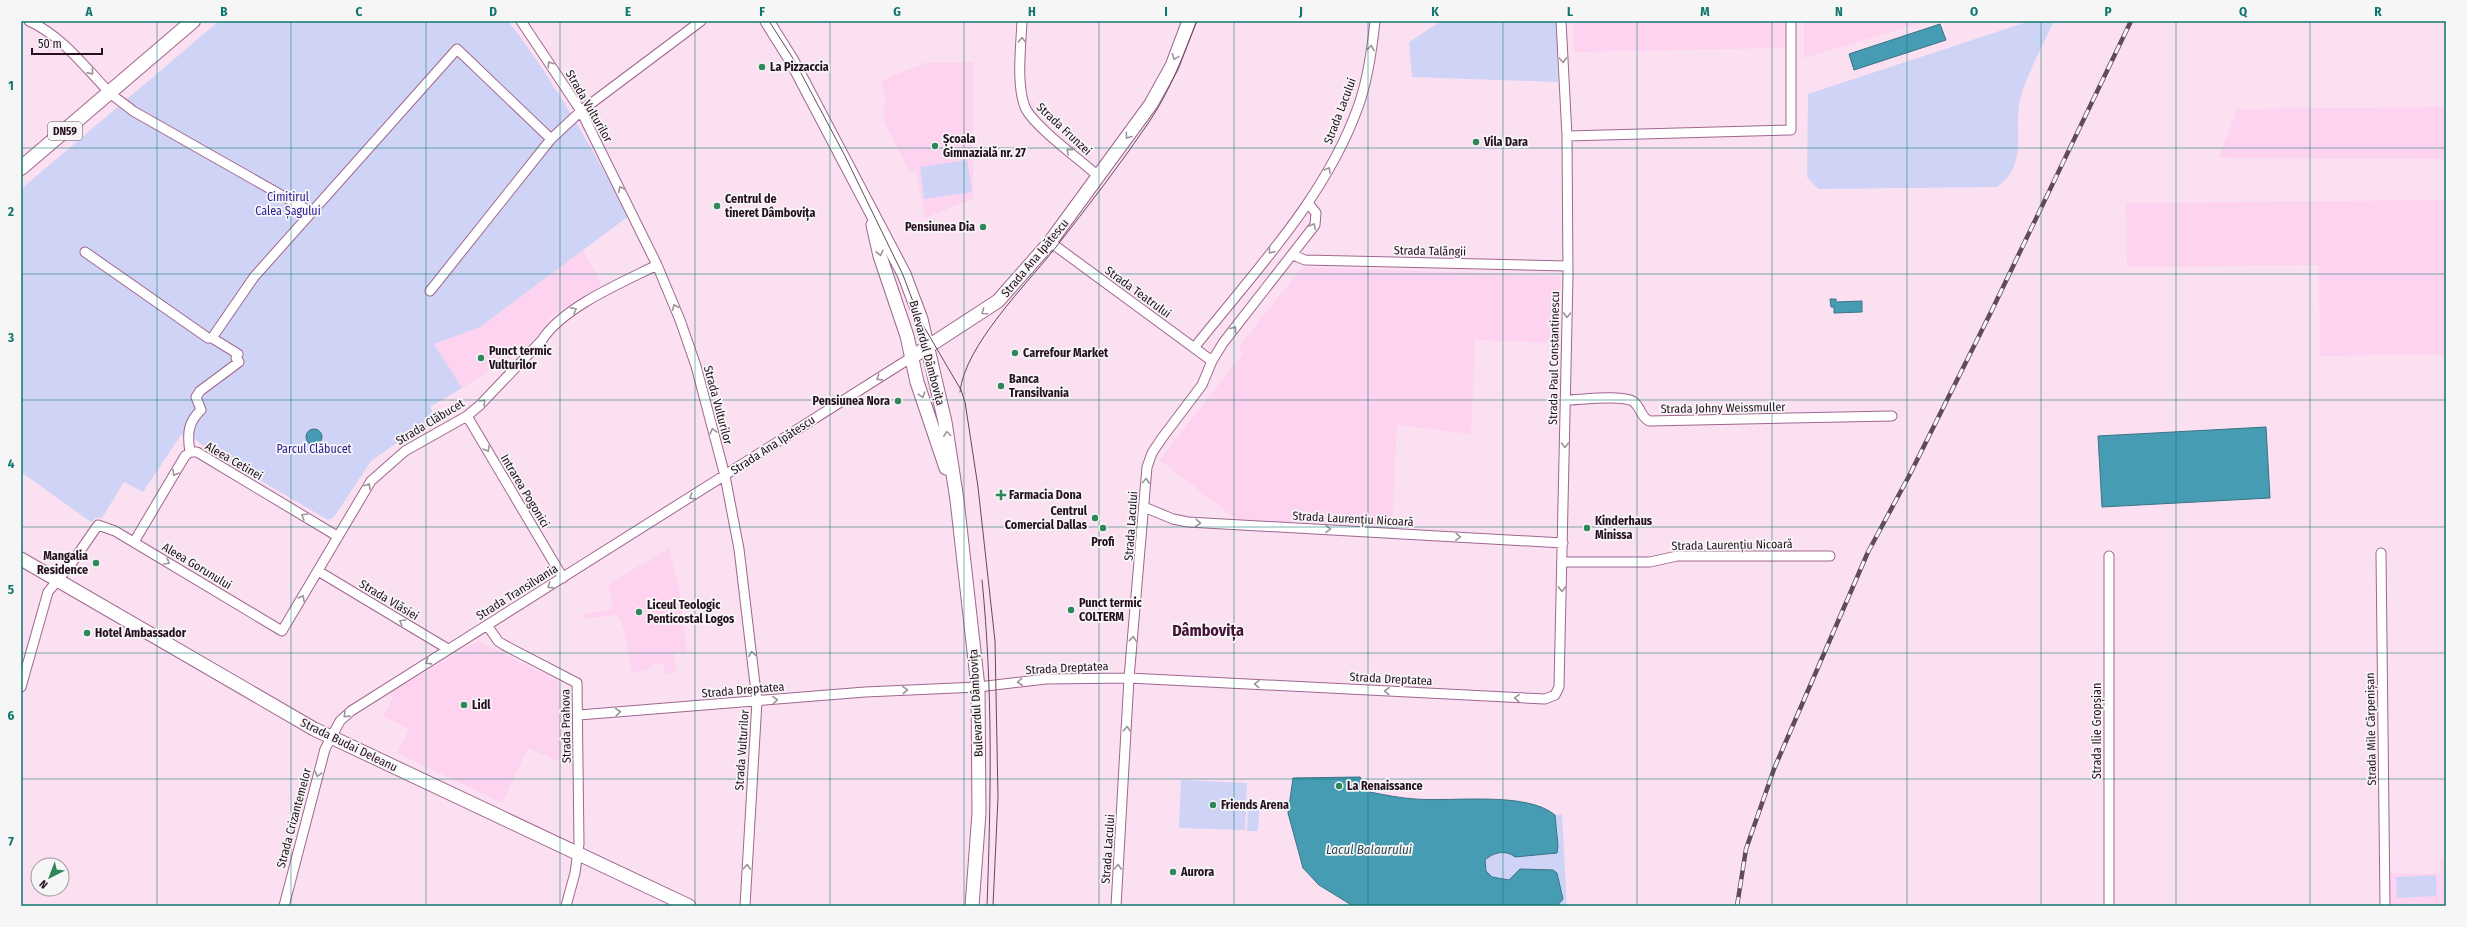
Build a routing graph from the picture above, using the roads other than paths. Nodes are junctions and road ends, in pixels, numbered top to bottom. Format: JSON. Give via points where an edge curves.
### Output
{"nodes":[{"id":1,"x":29,"y":21,"type":"edge"},
{"id":2,"x":193,"y":21,"type":"edge"},
{"id":3,"x":521,"y":21,"type":"edge"},
{"id":4,"x":701,"y":21,"type":"edge"},
{"id":5,"x":766,"y":21,"type":"edge"},
{"id":6,"x":1022,"y":21,"type":"edge"},
{"id":7,"x":1189,"y":21,"type":"edge"},
{"id":8,"x":1375,"y":21,"type":"edge"},
{"id":9,"x":1560,"y":21,"type":"edge"},
{"id":10,"x":1791,"y":21,"type":"edge"},
{"id":11,"x":110,"y":93,"type":"junction"},
{"id":12,"x":581,"y":111,"type":"junction"},
{"id":13,"x":1567,"y":136,"type":"junction"},
{"id":14,"x":551,"y":139,"type":"junction"},
{"id":15,"x":21,"y":168,"type":"edge"},
{"id":16,"x":1099,"y":177,"type":"junction"},
{"id":17,"x":1308,"y":203,"type":"junction"},
{"id":18,"x":311,"y":212,"type":"junction"},
{"id":19,"x":871,"y":215,"type":"junction"},
{"id":20,"x":1050,"y":242,"type":"junction"},
{"id":21,"x":85,"y":252,"type":"dead end"},
{"id":22,"x":1293,"y":255,"type":"junction"},
{"id":23,"x":657,"y":265,"type":"junction"},
{"id":24,"x":1568,"y":266,"type":"junction"},
{"id":25,"x":430,"y":291,"type":"dead end"},
{"id":26,"x":212,"y":338,"type":"junction"},
{"id":27,"x":927,"y":348,"type":"junction"},
{"id":28,"x":1194,"y":348,"type":"junction"},
{"id":29,"x":912,"y":357,"type":"junction"},
{"id":30,"x":1212,"y":361,"type":"junction"},
{"id":31,"x":1565,"y":400,"type":"junction"},
{"id":32,"x":467,"y":416,"type":"junction"},
{"id":33,"x":1892,"y":416,"type":"dead end"},
{"id":34,"x":190,"y":452,"type":"junction"},
{"id":35,"x":725,"y":476,"type":"junction"},
{"id":36,"x":957,"y":500,"type":"junction"},
{"id":37,"x":1144,"y":507,"type":"junction"},
{"id":38,"x":337,"y":536,"type":"junction"},
{"id":39,"x":134,"y":542,"type":"junction"},
{"id":40,"x":1563,"y":543,"type":"junction"},
{"id":41,"x":2381,"y":553,"type":"dead end"},
{"id":42,"x":1830,"y":556,"type":"dead end"},
{"id":43,"x":2109,"y":556,"type":"dead end"},
{"id":44,"x":21,"y":559,"type":"edge"},
{"id":45,"x":1562,"y":562,"type":"junction"},
{"id":46,"x":318,"y":571,"type":"junction"},
{"id":47,"x":563,"y":578,"type":"junction"},
{"id":48,"x":58,"y":580,"type":"junction"},
{"id":49,"x":487,"y":625,"type":"junction"},
{"id":50,"x":282,"y":631,"type":"joint"},
{"id":51,"x":448,"y":649,"type":"junction"},
{"id":52,"x":1129,"y":678,"type":"junction"},
{"id":53,"x":21,"y":687,"type":"edge"},
{"id":54,"x":978,"y":687,"type":"junction"},
{"id":55,"x":1555,"y":695,"type":"joint"},
{"id":56,"x":757,"y":701,"type":"junction"},
{"id":57,"x":579,"y":715,"type":"junction"},
{"id":58,"x":330,"y":737,"type":"junction"},
{"id":59,"x":578,"y":854,"type":"junction"},
{"id":60,"x":284,"y":906,"type":"edge"},
{"id":61,"x":566,"y":906,"type":"edge"},
{"id":62,"x":689,"y":906,"type":"edge"},
{"id":63,"x":745,"y":906,"type":"edge"},
{"id":64,"x":972,"y":906,"type":"edge"},
{"id":65,"x":1116,"y":906,"type":"edge"},
{"id":66,"x":2109,"y":906,"type":"edge"},
{"id":67,"x":2385,"y":906,"type":"edge"}],
"edges":[{"from":1,"to":11,"type":"street","one_way":true,"via":[[44,28],[78,58]]},
{"from":2,"to":11,"type":"main road","number":"DN59"},
{"from":12,"to":3,"type":"street","name":"Strada Vulturilor","one_way":true},
{"from":4,"to":12,"type":"street"},
{"from":5,"to":19,"type":"main road","name":"Bulevardul Dâmbovița","via":[[792,61]]},
{"from":16,"to":6,"type":"street","name":"Strada Frunzei","one_way":true,"via":[[1040,125],[1026,109],[1022,97]]},
{"from":7,"to":16,"type":"main road","name":"Strada Ana Ipătescu","one_way":true,"via":[[1172,66],[1155,97]]},
{"from":17,"to":8,"type":"street","name":"Strada Lacului","one_way":true,"via":[[1337,154],[1358,107],[1368,72]]},
{"from":9,"to":13,"type":"street","name":"Strada Paul Constantinescu","one_way":true},
{"from":10,"to":13,"type":"street","via":[[1791,130]]},
{"from":11,"to":15,"type":"main road","number":"DN59"},
{"from":11,"to":18,"type":"street","via":[[133,110]]},
{"from":12,"to":14,"type":"street"},
{"from":23,"to":12,"type":"street","name":"Strada Vulturilor","one_way":true},
{"from":13,"to":24,"type":"street","name":"Strada Paul Constantinescu"},
{"from":14,"to":18,"type":"street","via":[[457,49]]},
{"from":14,"to":25,"type":"street"},
{"from":16,"to":20,"type":"main road","name":"Strada Ana Ipătescu"},
{"from":22,"to":17,"type":"street","name":"Strada Lacului","one_way":true,"via":[[1315,225],[1316,213]]},
{"from":17,"to":28,"type":"street","name":"Strada Lacului","one_way":true},
{"from":18,"to":26,"type":"street","via":[[254,277]]},
{"from":19,"to":27,"type":"main road","name":"Bulevardul Dâmbovița","via":[[904,274],[921,319]]},
{"from":19,"to":29,"type":"main road","name":"Bulevardul Dâmbovița","one_way":true,"via":[[880,256]]},
{"from":20,"to":27,"type":"main road","name":"Strada Ana Ipătescu","one_way":true,"via":[[998,301]]},
{"from":20,"to":28,"type":"street","name":"Strada Teatrului"},
{"from":21,"to":26,"type":"street","via":[[208,338]]},
{"from":22,"to":24,"type":"street","name":"Strada Talăngii","via":[[1305,260]]},
{"from":30,"to":22,"type":"street","name":"Strada Lacului","one_way":true},
{"from":32,"to":23,"type":"street","name":"Strada Clăbucet","one_way":true,"via":[[566,314]]},
{"from":35,"to":23,"type":"street","name":"Strada Vulturilor","one_way":true,"via":[[696,366]]},
{"from":24,"to":31,"type":"street","name":"Strada Paul Constantinescu","one_way":true},
{"from":26,"to":34,"type":"street","via":[[238,354],[236,358],[239,362],[200,391],[196,397],[201,410],[192,419],[187,437]]},
{"from":27,"to":29,"type":"main road","name":"Strada Ana Ipătescu"},
{"from":36,"to":27,"type":"main road","name":"Bulevardul Dâmbovița","one_way":true,"via":[[945,422]]},
{"from":28,"to":30,"type":"street","name":"Strada Teatrului"},
{"from":29,"to":35,"type":"street","name":"Strada Ana Ipătescu","one_way":true},
{"from":29,"to":36,"type":"main road","name":"Bulevardul Dâmbovița","one_way":true,"via":[[917,382]]},
{"from":37,"to":30,"type":"street","name":"Strada Lacului","one_way":true,"via":[[1146,474],[1152,453],[1202,385]]},
{"from":31,"to":33,"type":"street","name":"Strada Johny Weissmuller","via":[[1628,399],[1636,404],[1642,416],[1649,421]]},
{"from":31,"to":40,"type":"street","name":"Strada Paul Constantinescu","one_way":true},
{"from":38,"to":32,"type":"street","name":"Strada Clăbucet","one_way":true,"via":[[371,481],[416,443]]},
{"from":32,"to":47,"type":"street","name":"Intrarea Pogonici","one_way":true},
{"from":38,"to":34,"type":"street","name":"Aleea Cetinei","one_way":true,"via":[[197,452]]},
{"from":34,"to":39,"type":"street","name":"Aleea Cetinei","one_way":true,"via":[[185,456]]},
{"from":35,"to":47,"type":"street","name":"Strada Transilvania","one_way":true},
{"from":56,"to":35,"type":"street","name":"Strada Vulturilor","one_way":true,"via":[[739,549]]},
{"from":36,"to":54,"type":"main road","name":"Bulevardul Dâmbovița"},
{"from":37,"to":40,"type":"street","name":"Strada Laurențiu Nicoară","one_way":true,"via":[[1188,522]]},
{"from":52,"to":37,"type":"street","name":"Strada Lacului","one_way":true},
{"from":38,"to":46,"type":"street","name":"Strada Clăbucet"},
{"from":39,"to":48,"type":"street","name":"Aleea Gorunului","via":[[98,525]]},
{"from":39,"to":50,"type":"street","name":"Aleea Gorunului","one_way":true},
{"from":40,"to":45,"type":"street","name":"Strada Paul Constantinescu"},
{"from":41,"to":67,"type":"street","name":"Strada Mile Cărpenișan"},
{"from":42,"to":45,"type":"street","name":"Strada Laurențiu Nicoară","via":[[1677,556],[1650,562]]},
{"from":43,"to":66,"type":"street","name":"Strada Ilie Gropșian"},
{"from":44,"to":48,"type":"main road","name":"Strada Budai Deleanu"},
{"from":45,"to":55,"type":"street","name":"Strada Paul Constantinescu","one_way":true,"via":[[1559,687]]},
{"from":50,"to":46,"type":"street","name":"Strada Clăbucet","one_way":true},
{"from":51,"to":46,"type":"street","name":"Strada Vlăsiei","one_way":true},
{"from":47,"to":49,"type":"street","name":"Strada Transilvania","one_way":true},
{"from":48,"to":53,"type":"street","via":[[47,596]]},
{"from":48,"to":58,"type":"main road","name":"Strada Budai Deleanu"},
{"from":49,"to":51,"type":"street","name":"Strada Transilvania"},
{"from":49,"to":57,"type":"street","name":"Strada Prahova","via":[[504,645],[577,683]]},
{"from":51,"to":58,"type":"street","name":"Strada Transilvania","one_way":true,"via":[[351,710]]},
{"from":52,"to":54,"type":"street","name":"Strada Dreptatea","one_way":true,"via":[[1046,679]]},
{"from":55,"to":52,"type":"street","name":"Strada Dreptatea","one_way":true,"via":[[1545,699]]},
{"from":65,"to":52,"type":"street","name":"Strada Lacului","one_way":true},
{"from":56,"to":54,"type":"street","name":"Strada Dreptatea","one_way":true},
{"from":54,"to":64,"type":"main road","name":"Bulevardul Dâmbovița","via":[[979,813]]},
{"from":57,"to":56,"type":"street","name":"Strada Dreptatea","one_way":true},
{"from":63,"to":56,"type":"street","name":"Strada Vulturilor","one_way":true},
{"from":57,"to":59,"type":"street","name":"Strada Prahova"},
{"from":58,"to":59,"type":"main road","name":"Strada Budai Deleanu"},
{"from":58,"to":60,"type":"street","name":"Strada Crizantemelor","one_way":true},
{"from":59,"to":61,"type":"street","name":"Strada Prahova"},
{"from":59,"to":62,"type":"main road","name":"Strada Budai Deleanu"}]}
